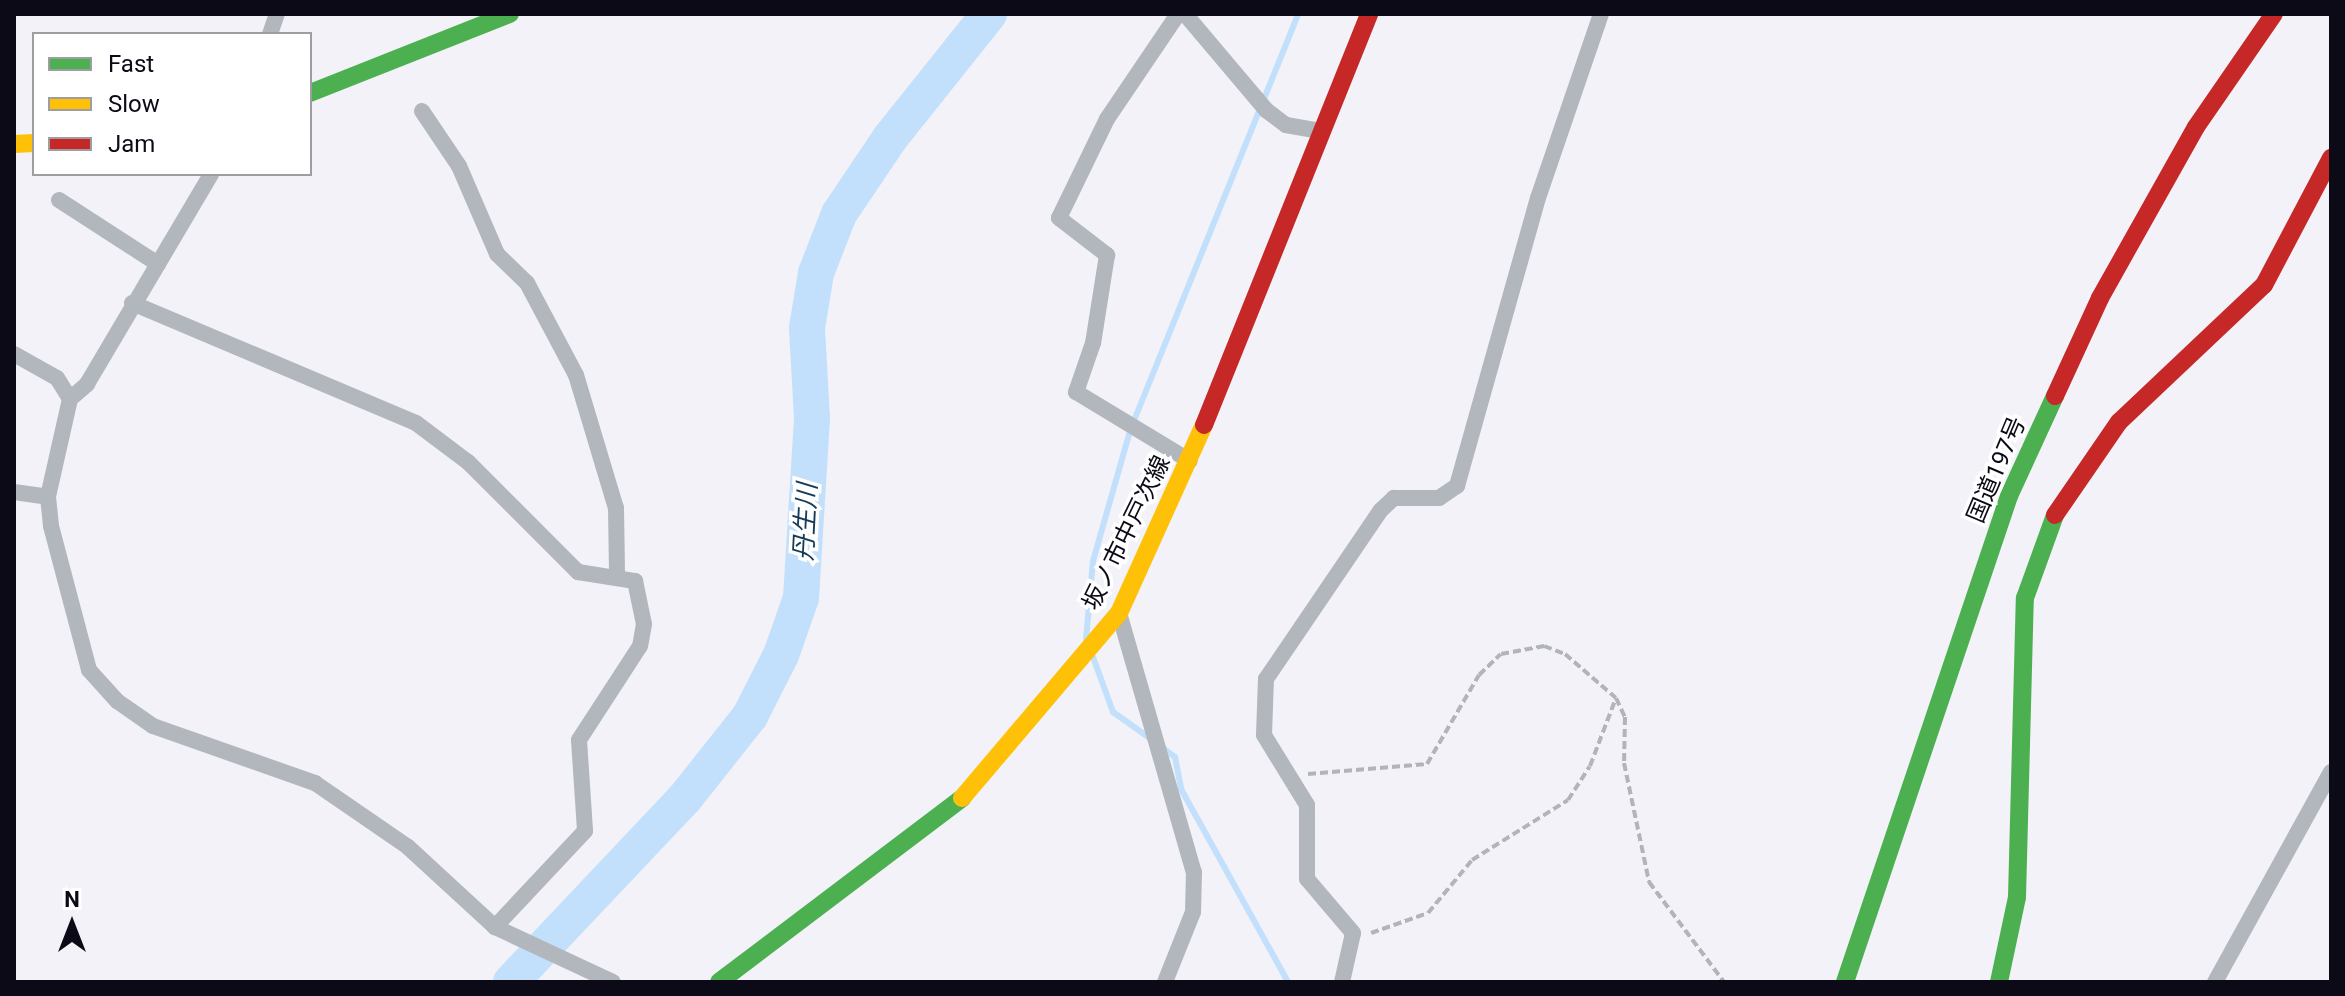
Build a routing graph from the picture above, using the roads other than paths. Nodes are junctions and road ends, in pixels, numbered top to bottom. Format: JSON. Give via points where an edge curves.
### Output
{"nodes":[{"id":1,"x":510,"y":14,"type":"edge"},
{"id":2,"x":1178,"y":14,"type":"edge"},
{"id":3,"x":1185,"y":14,"type":"edge"},
{"id":4,"x":1369,"y":14,"type":"edge"},
{"id":5,"x":1601,"y":14,"type":"edge"},
{"id":6,"x":2274,"y":14,"type":"edge"},
{"id":7,"x":312,"y":92,"type":"edge"},
{"id":8,"x":422,"y":111,"type":"dead end"},
{"id":9,"x":1321,"y":131,"type":"junction"},
{"id":10,"x":2331,"y":158,"type":"edge"},
{"id":11,"x":210,"y":176,"type":"edge"},
{"id":12,"x":59,"y":200,"type":"dead end"},
{"id":13,"x":158,"y":264,"type":"junction"},
{"id":14,"x":132,"y":303,"type":"junction"},
{"id":15,"x":14,"y":354,"type":"edge"},
{"id":16,"x":70,"y":399,"type":"junction"},
{"id":17,"x":1190,"y":461,"type":"junction"},
{"id":18,"x":14,"y":492,"type":"edge"},
{"id":19,"x":48,"y":497,"type":"junction"},
{"id":20,"x":617,"y":574,"type":"junction"},
{"id":21,"x":1119,"y":613,"type":"junction"},
{"id":22,"x":2331,"y":772,"type":"edge"},
{"id":23,"x":498,"y":929,"type":"junction"},
{"id":24,"x":613,"y":982,"type":"edge"},
{"id":25,"x":719,"y":982,"type":"edge"},
{"id":26,"x":1165,"y":982,"type":"edge"},
{"id":27,"x":1342,"y":982,"type":"edge"},
{"id":28,"x":1845,"y":982,"type":"edge"},
{"id":29,"x":1999,"y":982,"type":"edge"},
{"id":30,"x":2215,"y":982,"type":"edge"}],
"edges":[{"from":1,"to":7,"type":"main road"},
{"from":2,"to":17,"type":"street","via":[[1107,119],[1059,218],[1107,255],[1093,343],[1076,392]]},
{"from":3,"to":9,"type":"street","via":[[1266,110],[1286,125]]},
{"from":4,"to":9,"type":"main road","name":"坂ノ市中戸次線"},
{"from":5,"to":27,"type":"street","via":[[1538,198],[1457,486],[1439,498],[1394,498],[1283,646],[1260,708],[1264,735],[1307,805],[1307,879],[1353,933]]},
{"from":6,"to":28,"type":"main road","name":"国道197号","via":[[2196,127],[2100,298],[2009,496]]},
{"from":8,"to":20,"type":"street","via":[[466,178],[497,254],[527,283],[576,375],[616,508]]},
{"from":9,"to":17,"type":"main road","name":"坂ノ市中戸次線"},
{"from":10,"to":29,"type":"main road","via":[[2264,285],[2119,422],[2078,473],[2044,535],[2025,598],[2017,897]]},
{"from":11,"to":13,"type":"street"},
{"from":12,"to":13,"type":"street"},
{"from":13,"to":14,"type":"street"},
{"from":14,"to":16,"type":"street","via":[[87,384]]},
{"from":14,"to":20,"type":"street","via":[[416,423],[468,462],[578,572]]},
{"from":15,"to":16,"type":"street","via":[[57,378]]},
{"from":16,"to":19,"type":"street"},
{"from":17,"to":21,"type":"main road","name":"坂ノ市中戸次線"},
{"from":18,"to":19,"type":"street"},
{"from":19,"to":23,"type":"street","via":[[77,638],[89,670],[117,701],[153,726],[335,794]]},
{"from":20,"to":23,"type":"street","via":[[635,581],[644,624],[640,646],[579,740],[585,831]]},
{"from":21,"to":25,"type":"main road","name":"坂ノ市中戸次線","via":[[961,799]]},
{"from":21,"to":26,"type":"street","via":[[1194,872],[1193,912]]},
{"from":22,"to":30,"type":"street"},
{"from":23,"to":24,"type":"street"}]}
